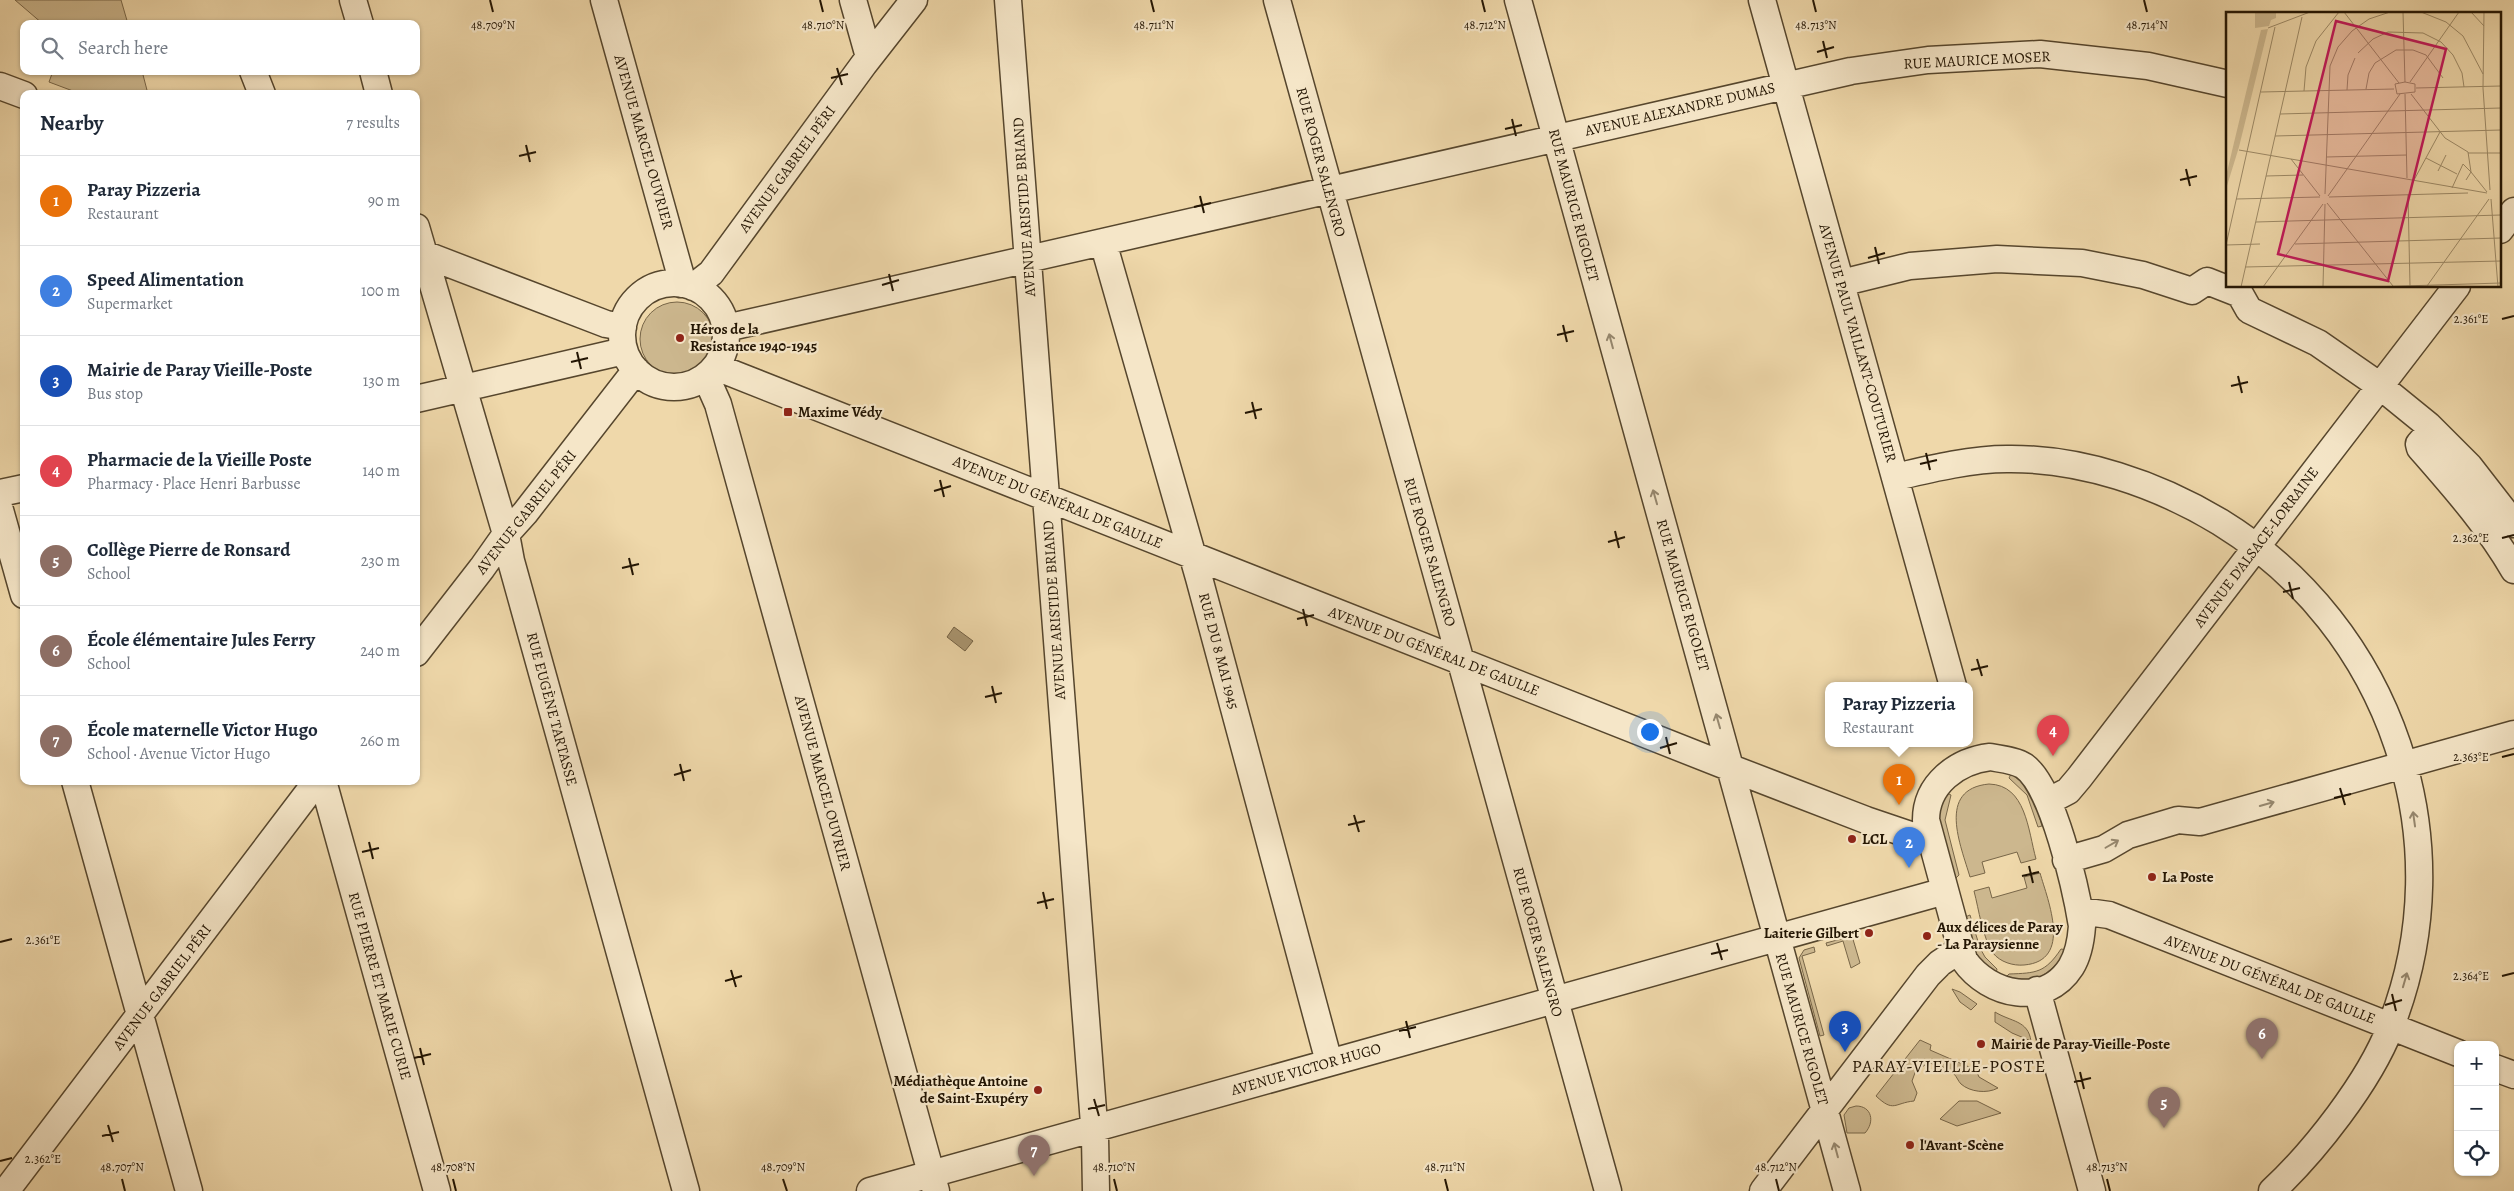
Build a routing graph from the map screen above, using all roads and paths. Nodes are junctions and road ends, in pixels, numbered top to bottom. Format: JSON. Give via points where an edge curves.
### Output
{"nodes":[{"id":1,"x":353,"y":0,"type":"edge"},
{"id":2,"x":604,"y":0,"type":"edge"},
{"id":3,"x":853,"y":0,"type":"edge"},
{"id":4,"x":914,"y":0,"type":"edge"},
{"id":5,"x":1008,"y":0,"type":"edge"},
{"id":6,"x":1277,"y":0,"type":"edge"},
{"id":7,"x":1518,"y":0,"type":"edge"},
{"id":8,"x":1762,"y":0,"type":"edge"},
{"id":9,"x":359,"y":20,"type":"edge"},
{"id":10,"x":869,"y":57,"type":"junction"},
{"id":11,"x":255,"y":75,"type":"edge"},
{"id":12,"x":374,"y":75,"type":"edge"},
{"id":13,"x":1786,"y":84,"type":"junction"},
{"id":14,"x":2226,"y":84,"type":"edge"},
{"id":15,"x":0,"y":86,"type":"edge"},
{"id":16,"x":260,"y":90,"type":"edge"},
{"id":17,"x":378,"y":90,"type":"edge"},
{"id":18,"x":20,"y":94,"type":"edge"},
{"id":19,"x":1555,"y":137,"type":"junction"},
{"id":20,"x":1328,"y":190,"type":"junction"},
{"id":21,"x":1103,"y":242,"type":"junction"},
{"id":22,"x":420,"y":253,"type":"edge"},
{"id":23,"x":1028,"y":258,"type":"junction"},
{"id":24,"x":1841,"y":284,"type":"junction"},
{"id":25,"x":687,"y":285,"type":"junction"},
{"id":26,"x":2455,"y":288,"type":"edge"},
{"id":27,"x":726,"y":328,"type":"junction"},
{"id":28,"x":628,"y":350,"type":"junction"},
{"id":29,"x":711,"y":372,"type":"junction"},
{"id":30,"x":2380,"y":386,"type":"junction"},
{"id":31,"x":463,"y":388,"type":"junction"},
{"id":32,"x":420,"y":398,"type":"edge"},
{"id":33,"x":2432,"y":429,"type":"junction"},
{"id":34,"x":1896,"y":478,"type":"junction"},
{"id":35,"x":20,"y":489,"type":"edge"},
{"id":36,"x":0,"y":493,"type":"edge"},
{"id":37,"x":1046,"y":498,"type":"junction"},
{"id":38,"x":0,"y":510,"type":"edge"},
{"id":39,"x":2514,"y":524,"type":"edge"},
{"id":40,"x":506,"y":534,"type":"junction"},
{"id":41,"x":2257,"y":547,"type":"junction"},
{"id":42,"x":1191,"y":555,"type":"junction"},
{"id":43,"x":2514,"y":570,"type":"edge"},
{"id":44,"x":20,"y":581,"type":"edge"},
{"id":45,"x":420,"y":648,"type":"edge"},
{"id":46,"x":1461,"y":662,"type":"junction"},
{"id":47,"x":1952,"y":682,"type":"edge"},
{"id":48,"x":2514,"y":734,"type":"edge"},
{"id":49,"x":1971,"y":751,"type":"edge"},
{"id":50,"x":2404,"y":764,"type":"junction"},
{"id":51,"x":1732,"y":768,"type":"junction"},
{"id":52,"x":76,"y":785,"type":"edge"},
{"id":53,"x":314,"y":785,"type":"edge"},
{"id":54,"x":324,"y":785,"type":"edge"},
{"id":55,"x":2049,"y":801,"type":"junction"},
{"id":56,"x":1931,"y":842,"type":"junction"},
{"id":57,"x":2066,"y":860,"type":"junction"},
{"id":58,"x":1945,"y":891,"type":"junction"},
{"id":59,"x":2080,"y":911,"type":"junction"},
{"id":60,"x":1777,"y":938,"type":"junction"},
{"id":61,"x":1961,"y":949,"type":"junction"},
{"id":62,"x":2037,"y":990,"type":"junction"},
{"id":63,"x":1554,"y":1000,"type":"junction"},
{"id":64,"x":140,"y":1016,"type":"junction"},
{"id":65,"x":2391,"y":1026,"type":"junction"},
{"id":66,"x":2454,"y":1051,"type":"edge"},
{"id":67,"x":1329,"y":1062,"type":"junction"},
{"id":68,"x":2499,"y":1069,"type":"edge"},
{"id":69,"x":2514,"y":1075,"type":"edge"},
{"id":70,"x":1825,"y":1110,"type":"junction"},
{"id":71,"x":1094,"y":1128,"type":"junction"},
{"id":72,"x":934,"y":1183,"type":"edge"},
{"id":73,"x":6,"y":1191,"type":"edge"},
{"id":74,"x":189,"y":1191,"type":"edge"},
{"id":75,"x":437,"y":1191,"type":"edge"},
{"id":76,"x":686,"y":1191,"type":"edge"},
{"id":77,"x":870,"y":1191,"type":"edge"},
{"id":78,"x":1096,"y":1191,"type":"edge"},
{"id":79,"x":1608,"y":1191,"type":"edge"},
{"id":80,"x":1762,"y":1191,"type":"edge"},
{"id":81,"x":1847,"y":1191,"type":"edge"},
{"id":82,"x":2092,"y":1191,"type":"edge"},
{"id":83,"x":2272,"y":1191,"type":"edge"}],
"edges":[{"from":1,"to":9,"type":"street"},
{"from":2,"to":25,"type":"street","name":"AVENUE MARCEL OUVRIER","via":[[680,273]]},
{"from":3,"to":10,"type":"street"},
{"from":4,"to":10,"type":"street","name":"AVENUE GABRIEL PÉRI"},
{"from":5,"to":23,"type":"street","name":"AVENUE ARISTIDE BRIAND"},
{"from":6,"to":20,"type":"street","name":"RUE ROGER SALENGRO"},
{"from":7,"to":19,"type":"street","name":"RUE MAURICE RIGOLET"},
{"from":8,"to":13,"type":"street","name":"AVENUE PAUL VAILLANT-COUTURIER"},
{"from":10,"to":25,"type":"street","name":"AVENUE GABRIEL PÉRI","via":[[710,273]]},
{"from":11,"to":16,"type":"street"},
{"from":12,"to":17,"type":"street"},
{"from":13,"to":14,"type":"street","name":"RUE MAURICE MOSER","via":[[1928,60],[2040,54],[2148,66]]},
{"from":13,"to":19,"type":"street","name":"AVENUE ALEXANDRE DUMAS"},
{"from":13,"to":24,"type":"street","name":"AVENUE PAUL VAILLANT-COUTURIER"},
{"from":15,"to":18,"type":"street"},
{"from":19,"to":20,"type":"street","name":"AVENUE ALEXANDRE DUMAS"},
{"from":51,"to":19,"type":"street","name":"RUE MAURICE RIGOLET","one_way":true},
{"from":20,"to":21,"type":"street","name":"AVENUE ALEXANDRE DUMAS"},
{"from":20,"to":46,"type":"street","name":"RUE ROGER SALENGRO"},
{"from":21,"to":23,"type":"street","name":"AVENUE ALEXANDRE DUMAS"},
{"from":21,"to":42,"type":"street","name":"RUE DU 8 MAI 1945"},
{"from":22,"to":28,"type":"street","via":[[606,324]]},
{"from":22,"to":31,"type":"street","name":"RUE EUGÈNE TARTASSE"},
{"from":23,"to":27,"type":"street","name":"AVENUE ALEXANDRE DUMAS"},
{"from":23,"to":37,"type":"street","name":"AVENUE ARISTIDE BRIAND"},
{"from":24,"to":30,"type":"street","via":[[1910,266],[1997,259],[2082,263],[2143,275],[2192,290],[2207,282],[2240,294],[2249,310],[2318,343]]},
{"from":24,"to":34,"type":"street","name":"AVENUE PAUL VAILLANT-COUTURIER"},
{"from":25,"to":27,"type":"street","via":[[715,303]]},
{"from":25,"to":28,"type":"street","via":[[665,284],[650,289],[637,299],[628,312]]},
{"from":26,"to":30,"type":"street","name":"AVENUE D'ALSACE-LORRAINE"},
{"from":27,"to":29,"type":"street","via":[[725,346]]},
{"from":28,"to":29,"type":"street","via":[[646,379],[660,386],[692,384]]},
{"from":28,"to":31,"type":"street"},
{"from":28,"to":40,"type":"street","name":"AVENUE GABRIEL PÉRI","via":[[525,514]]},
{"from":29,"to":37,"type":"street","name":"AVENUE DU GÉNÉRAL DE GAULLE"},
{"from":29,"to":72,"type":"street","name":"AVENUE MARCEL OUVRIER"},
{"from":30,"to":33,"type":"street"},
{"from":30,"to":41,"type":"street","name":"AVENUE D'ALSACE-LORRAINE"},
{"from":31,"to":32,"type":"street"},
{"from":31,"to":40,"type":"street","name":"RUE EUGÈNE TARTASSE"},
{"from":33,"to":39,"type":"street","via":[[2469,466]]},
{"from":33,"to":43,"type":"street","via":[[2419,444],[2420,448],[2492,534]]},
{"from":34,"to":41,"type":"street","via":[[1931,469],[2006,459],[2071,464],[2137,482],[2190,504]]},
{"from":34,"to":47,"type":"street","name":"AVENUE PAUL VAILLANT-COUTURIER"},
{"from":35,"to":36,"type":"street"},
{"from":37,"to":42,"type":"street","name":"AVENUE DU GÉNÉRAL DE GAULLE"},
{"from":37,"to":71,"type":"street","name":"AVENUE ARISTIDE BRIAND"},
{"from":38,"to":44,"type":"street"},
{"from":40,"to":45,"type":"street","name":"AVENUE GABRIEL PÉRI"},
{"from":40,"to":76,"type":"street","name":"RUE EUGÈNE TARTASSE"},
{"from":41,"to":50,"type":"street","via":[[2329,616],[2354,652],[2374,687]]},
{"from":41,"to":55,"type":"street","name":"AVENUE D'ALSACE-LORRAINE","via":[[2079,778],[2068,791]]},
{"from":42,"to":46,"type":"street","name":"AVENUE DU GÉNÉRAL DE GAULLE"},
{"from":42,"to":67,"type":"street","name":"RUE DU 8 MAI 1945"},
{"from":46,"to":51,"type":"street","name":"AVENUE DU GÉNÉRAL DE GAULLE"},
{"from":46,"to":63,"type":"street","name":"RUE ROGER SALENGRO"},
{"from":48,"to":50,"type":"street"},
{"from":49,"to":55,"type":"street","via":[[2022,764],[2037,778]]},
{"from":49,"to":56,"type":"street","via":[[1933,791],[1926,811]]},
{"from":57,"to":50,"type":"street","one_way":true,"via":[[2104,848],[2128,835],[2178,820],[2200,822]]},
{"from":65,"to":50,"type":"street","one_way":true,"via":[[2412,955],[2418,908],[2419,854]]},
{"from":51,"to":56,"type":"street","name":"AVENUE DU GÉNÉRAL DE GAULLE"},
{"from":51,"to":60,"type":"street","name":"RUE MAURICE RIGOLET"},
{"from":52,"to":64,"type":"street"},
{"from":53,"to":64,"type":"street","name":"AVENUE GABRIEL PÉRI"},
{"from":54,"to":75,"type":"street","name":"RUE PIERRE ET MARIE CURIE"},
{"from":55,"to":57,"type":"street"},
{"from":56,"to":58,"type":"street"},
{"from":57,"to":59,"type":"street"},
{"from":58,"to":60,"type":"street","name":"AVENUE VICTOR HUGO"},
{"from":58,"to":61,"type":"street"},
{"from":59,"to":62,"type":"street","via":[[2080,946],[2072,966],[2052,985]]},
{"from":59,"to":65,"type":"street","name":"AVENUE DU GÉNÉRAL DE GAULLE","via":[[2109,915]]},
{"from":60,"to":63,"type":"street","name":"AVENUE VICTOR HUGO"},
{"from":60,"to":70,"type":"street","name":"RUE MAURICE RIGOLET"},
{"from":61,"to":62,"type":"street","via":[[1971,969],[1996,987],[2014,994]]},
{"from":61,"to":70,"type":"street","via":[[1928,975]]},
{"from":62,"to":82,"type":"street"},
{"from":63,"to":67,"type":"street","name":"AVENUE VICTOR HUGO"},
{"from":63,"to":79,"type":"street","name":"RUE ROGER SALENGRO"},
{"from":64,"to":73,"type":"street","name":"AVENUE GABRIEL PÉRI"},
{"from":64,"to":74,"type":"street"},
{"from":65,"to":66,"type":"street","name":"AVENUE DU GÉNÉRAL DE GAULLE"},
{"from":65,"to":83,"type":"street","via":[[2363,1080],[2295,1169]]},
{"from":67,"to":71,"type":"street","name":"AVENUE VICTOR HUGO"},
{"from":68,"to":69,"type":"street"},
{"from":70,"to":80,"type":"street"},
{"from":81,"to":70,"type":"street","name":"RUE MAURICE RIGOLET","one_way":true},
{"from":71,"to":72,"type":"street","name":"AVENUE VICTOR HUGO"},
{"from":71,"to":78,"type":"street","name":"AVENUE ARISTIDE BRIAND"},
{"from":72,"to":77,"type":"street","name":"AVENUE VICTOR HUGO"}]}
